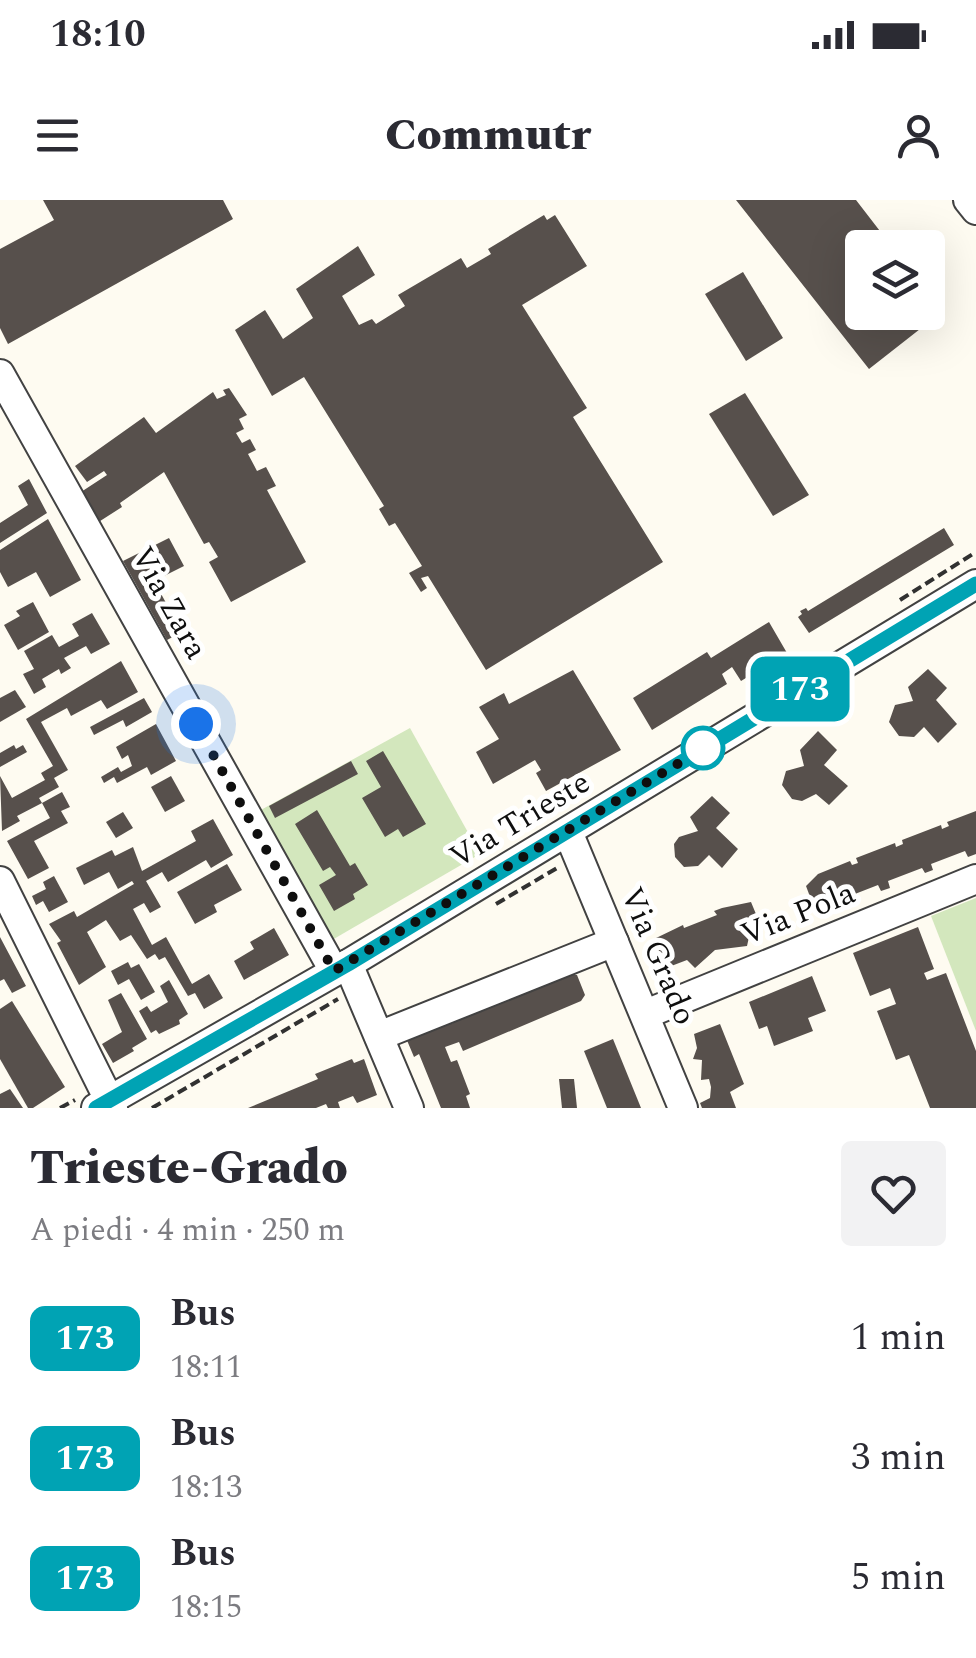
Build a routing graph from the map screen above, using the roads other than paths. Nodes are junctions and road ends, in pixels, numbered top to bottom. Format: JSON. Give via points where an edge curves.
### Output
{"nodes":[{"id":1,"x":968,"y":200,"type":"edge"},
{"id":2,"x":976,"y":210,"type":"edge"},
{"id":3,"x":0,"y":374,"type":"edge"},
{"id":4,"x":976,"y":584,"type":"edge"},
{"id":5,"x":963,"y":604,"type":"edge"},
{"id":6,"x":568,"y":832,"type":"junction"},
{"id":7,"x":976,"y":878,"type":"edge"},
{"id":8,"x":0,"y":880,"type":"edge"},
{"id":9,"x":614,"y":942,"type":"junction"},
{"id":10,"x":341,"y":968,"type":"junction"},
{"id":11,"x":646,"y":1014,"type":"junction"},
{"id":12,"x":378,"y":1036,"type":"junction"},
{"id":13,"x":107,"y":1106,"type":"edge"},
{"id":14,"x":409,"y":1108,"type":"edge"},
{"id":15,"x":682,"y":1108,"type":"edge"}],
"edges":[{"from":1,"to":2,"type":"street"},
{"from":3,"to":10,"type":"street","name":"Via Zara"},
{"from":4,"to":5,"type":"street","name":"Via Trieste"},
{"from":5,"to":6,"type":"street","name":"Via Trieste"},
{"from":6,"to":9,"type":"street","name":"Via Grado"},
{"from":6,"to":10,"type":"street","name":"Via Trieste"},
{"from":7,"to":11,"type":"street","name":"Via Pola"},
{"from":8,"to":13,"type":"street"},
{"from":9,"to":11,"type":"street","name":"Via Grado"},
{"from":9,"to":12,"type":"street"},
{"from":10,"to":12,"type":"street","name":"Via Zara"},
{"from":10,"to":13,"type":"street","name":"Via Trieste"},
{"from":11,"to":15,"type":"street","name":"Via Grado"},
{"from":12,"to":14,"type":"street","name":"Via Zara"}]}
